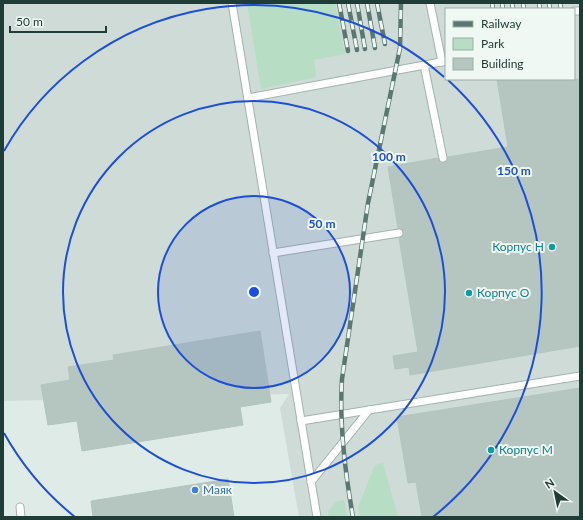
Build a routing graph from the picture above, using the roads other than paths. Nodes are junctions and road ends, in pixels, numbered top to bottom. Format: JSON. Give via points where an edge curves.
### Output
{"nodes":[{"id":1,"x":232,"y":3,"type":"edge"},
{"id":2,"x":430,"y":3,"type":"edge"},
{"id":3,"x":444,"y":62,"type":"edge"},
{"id":4,"x":424,"y":65,"type":"junction"},
{"id":5,"x":248,"y":98,"type":"junction"},
{"id":6,"x":443,"y":158,"type":"dead end"},
{"id":7,"x":398,"y":233,"type":"dead end"},
{"id":8,"x":273,"y":253,"type":"junction"},
{"id":9,"x":580,"y":376,"type":"edge"},
{"id":10,"x":369,"y":410,"type":"junction"},
{"id":11,"x":301,"y":421,"type":"junction"},
{"id":12,"x":311,"y":482,"type":"junction"},
{"id":13,"x":20,"y":507,"type":"dead end"},
{"id":14,"x":21,"y":517,"type":"edge"},
{"id":15,"x":316,"y":517,"type":"edge"}],
"edges":[{"from":1,"to":5,"type":"lane"},
{"from":2,"to":3,"type":"lane"},
{"from":3,"to":4,"type":"lane"},
{"from":4,"to":5,"type":"lane"},
{"from":4,"to":6,"type":"lane"},
{"from":5,"to":8,"type":"lane"},
{"from":7,"to":8,"type":"lane"},
{"from":8,"to":11,"type":"lane"},
{"from":9,"to":10,"type":"lane"},
{"from":10,"to":11,"type":"lane"},
{"from":10,"to":12,"type":"lane"},
{"from":11,"to":12,"type":"lane"},
{"from":12,"to":15,"type":"lane"},
{"from":13,"to":14,"type":"lane"}]}
